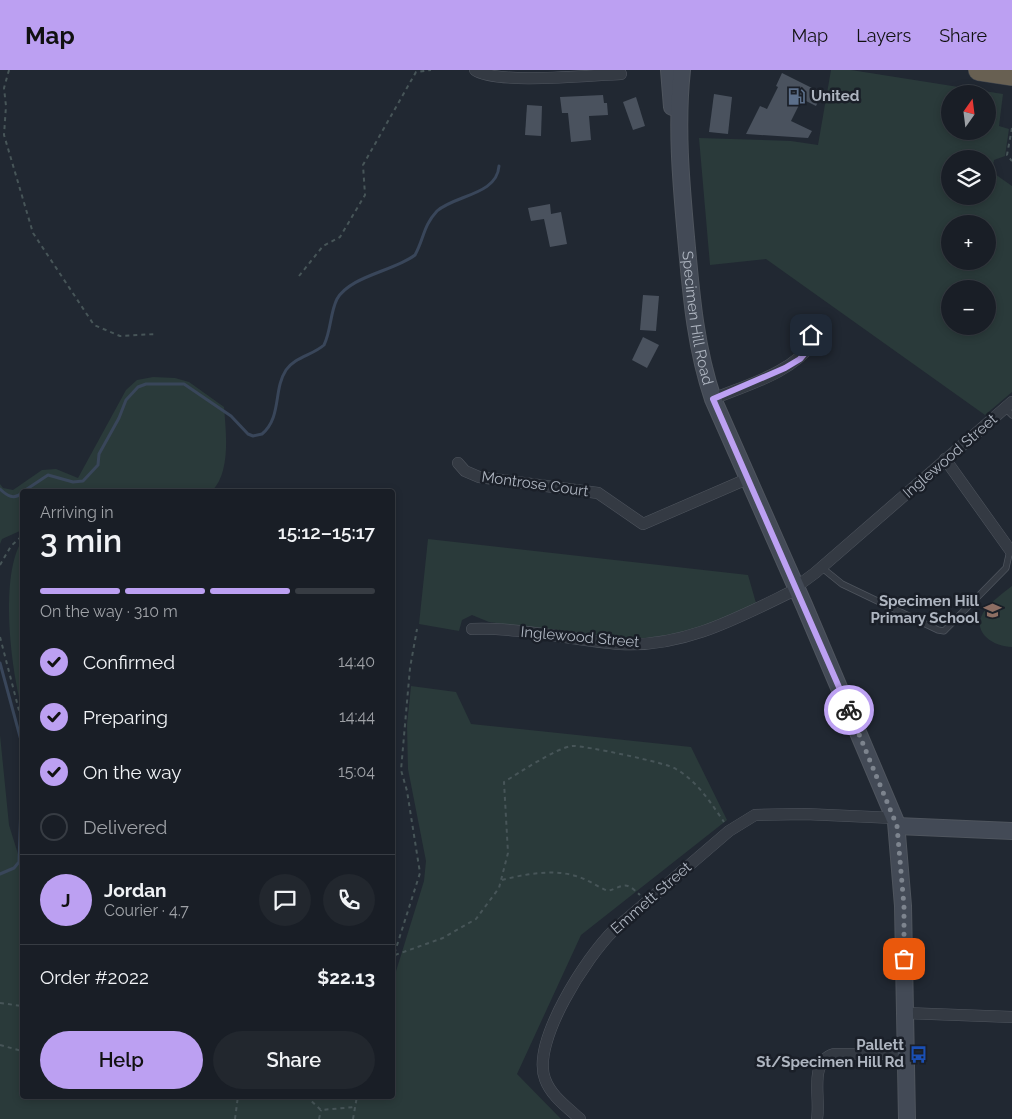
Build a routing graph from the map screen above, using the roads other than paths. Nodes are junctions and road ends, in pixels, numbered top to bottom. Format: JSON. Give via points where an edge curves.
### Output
{"nodes":[{"id":1,"x":475,"y":70,"type":"edge"},
{"id":2,"x":659,"y":70,"type":"edge"},
{"id":3,"x":669,"y":70,"type":"edge"},
{"id":4,"x":682,"y":70,"type":"edge"},
{"id":5,"x":979,"y":70,"type":"edge"},
{"id":6,"x":621,"y":74,"type":"dead end"},
{"id":7,"x":1012,"y":75,"type":"edge"},
{"id":8,"x":672,"y":109,"type":"junction"},
{"id":9,"x":680,"y":166,"type":"junction"},
{"id":10,"x":807,"y":328,"type":"dead end"},
{"id":11,"x":713,"y":399,"type":"junction"},
{"id":12,"x":1010,"y":408,"type":"edge"},
{"id":13,"x":945,"y":459,"type":"junction"},
{"id":14,"x":458,"y":463,"type":"dead end"},
{"id":15,"x":747,"y":479,"type":"junction"},
{"id":16,"x":1010,"y":550,"type":"joint"},
{"id":17,"x":821,"y":567,"type":"junction"},
{"id":18,"x":797,"y":588,"type":"junction"},
{"id":19,"x":472,"y":629,"type":"dead end"},
{"id":20,"x":896,"y":822,"type":"junction"},
{"id":21,"x":1012,"y":831,"type":"edge"},
{"id":22,"x":905,"y":1013,"type":"junction"},
{"id":23,"x":1012,"y":1017,"type":"edge"},
{"id":24,"x":905,"y":1054,"type":"junction"},
{"id":25,"x":580,"y":1119,"type":"edge"},
{"id":26,"x":816,"y":1119,"type":"edge"},
{"id":27,"x":906,"y":1119,"type":"edge"}],
"edges":[{"from":1,"to":6,"type":"street","via":[[492,76],[527,77]]},
{"from":2,"to":8,"type":"main road"},
{"from":3,"to":8,"type":"main road","name":"Specimen Hill Road"},
{"from":4,"to":9,"type":"main road","name":"Specimen Hill Road"},
{"from":5,"to":7,"type":"highway"},
{"from":8,"to":9,"type":"main road","name":"Specimen Hill Road"},
{"from":9,"to":11,"type":"main road","name":"Specimen Hill Road","via":[[694,322]]},
{"from":10,"to":11,"type":"street","via":[[818,344],[800,359]]},
{"from":11,"to":15,"type":"main road","name":"Specimen Hill Road"},
{"from":12,"to":13,"type":"street","name":"Inglewood Street"},
{"from":13,"to":16,"type":"street"},
{"from":13,"to":17,"type":"street","name":"Inglewood Street"},
{"from":14,"to":15,"type":"street","name":"Montrose Court","via":[[466,472],[478,477],[598,493],[643,524]]},
{"from":15,"to":18,"type":"main road","name":"Specimen Hill Road"},
{"from":16,"to":17,"type":"lane","via":[[1006,568],[944,630],[842,584]]},
{"from":17,"to":18,"type":"street","name":"Inglewood Street"},
{"from":18,"to":19,"type":"street","name":"Inglewood Street","via":[[711,629],[658,642],[622,644]]},
{"from":18,"to":20,"type":"main road","name":"Specimen Hill Road"},
{"from":20,"to":21,"type":"main road"},
{"from":20,"to":22,"type":"main road","name":"Specimen Hill Road","via":[[904,906]]},
{"from":20,"to":25,"type":"street","name":"Emmett Street","via":[[755,815],[729,831],[598,946],[556,1018],[543,1048],[541,1065],[554,1095]]},
{"from":22,"to":23,"type":"street"},
{"from":22,"to":24,"type":"main road","name":"Specimen Hill Road"},
{"from":24,"to":26,"type":"street","via":[[827,1056],[819,1066]]},
{"from":24,"to":27,"type":"main road","name":"Specimen Hill Road"}]}
